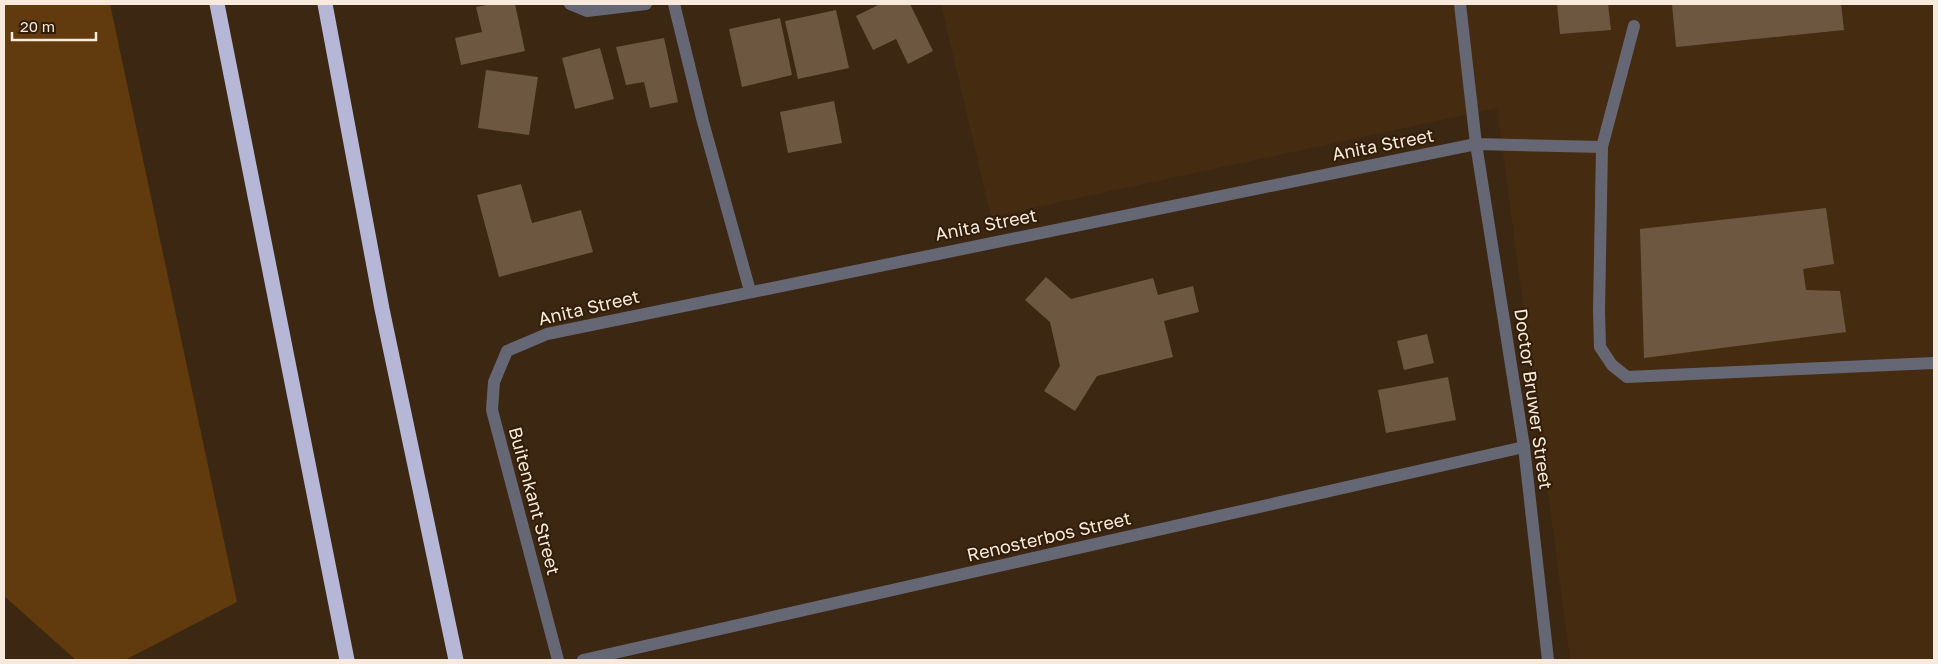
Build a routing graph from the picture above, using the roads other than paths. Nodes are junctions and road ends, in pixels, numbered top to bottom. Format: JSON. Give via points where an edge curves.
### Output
{"nodes":[{"id":1,"x":217,"y":4,"type":"edge"},
{"id":2,"x":325,"y":4,"type":"edge"},
{"id":3,"x":570,"y":4,"type":"edge"},
{"id":4,"x":646,"y":4,"type":"edge"},
{"id":5,"x":674,"y":4,"type":"edge"},
{"id":6,"x":1460,"y":4,"type":"edge"},
{"id":7,"x":1634,"y":26,"type":"dead end"},
{"id":8,"x":1476,"y":144,"type":"junction"},
{"id":9,"x":1602,"y":147,"type":"junction"},
{"id":10,"x":750,"y":291,"type":"junction"},
{"id":11,"x":507,"y":351,"type":"joint"},
{"id":12,"x":1934,"y":363,"type":"edge"},
{"id":13,"x":1524,"y":447,"type":"junction"},
{"id":14,"x":348,"y":660,"type":"edge"},
{"id":15,"x":456,"y":660,"type":"edge"},
{"id":16,"x":558,"y":660,"type":"edge"},
{"id":17,"x":583,"y":660,"type":"edge"},
{"id":18,"x":1548,"y":660,"type":"edge"}],
"edges":[{"from":1,"to":14,"type":"highway"},
{"from":2,"to":15,"type":"highway","via":[[382,309]]},
{"from":3,"to":4,"type":"street","via":[[588,11]]},
{"from":5,"to":10,"type":"street"},
{"from":6,"to":8,"type":"street","name":"Doctor Bruwer Street"},
{"from":7,"to":9,"type":"street"},
{"from":8,"to":9,"type":"street","name":"Anita Street"},
{"from":8,"to":10,"type":"street","name":"Anita Street"},
{"from":8,"to":13,"type":"street","name":"Doctor Bruwer Street"},
{"from":9,"to":12,"type":"street","via":[[1600,347],[1612,365],[1627,377]]},
{"from":10,"to":11,"type":"street","name":"Anita Street","via":[[548,334]]},
{"from":11,"to":16,"type":"street","name":"Buitenkant Street","via":[[494,382],[492,410]]},
{"from":13,"to":17,"type":"street","name":"Renosterbos Street"},
{"from":13,"to":18,"type":"street","name":"Doctor Bruwer Street"}]}
